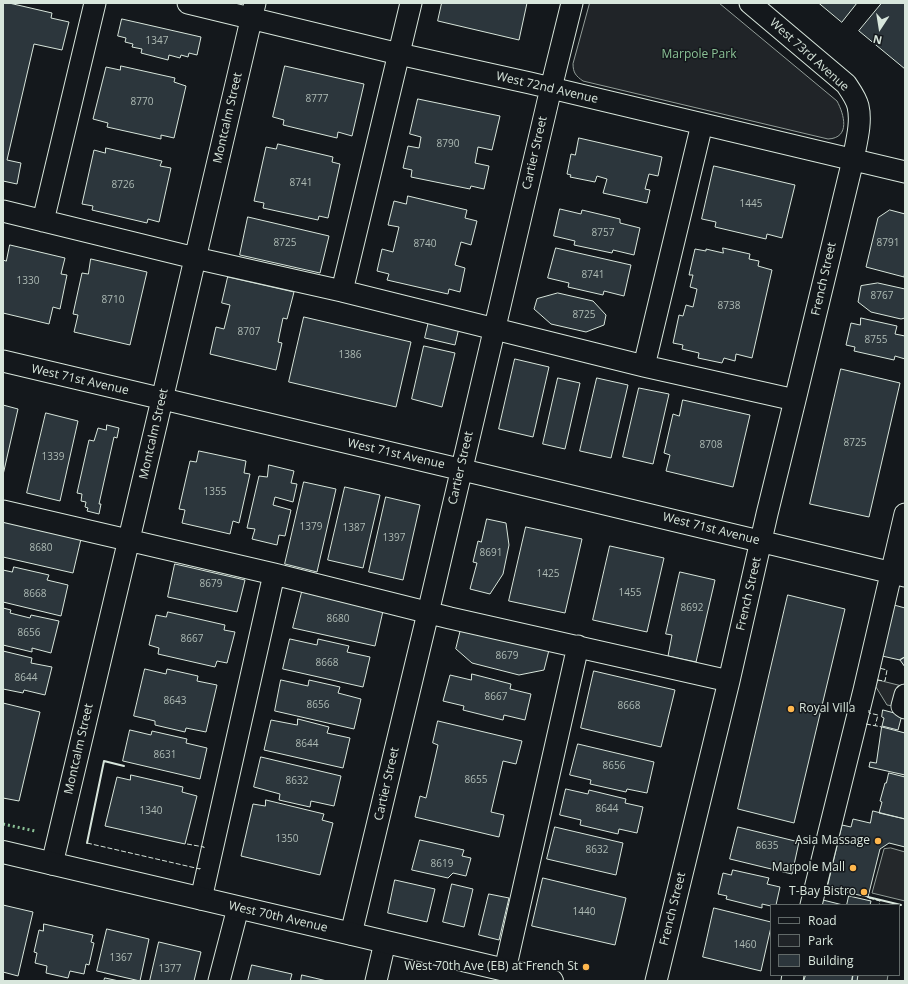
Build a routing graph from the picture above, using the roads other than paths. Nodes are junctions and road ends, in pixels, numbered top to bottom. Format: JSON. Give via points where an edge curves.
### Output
{"nodes":[{"id":1,"x":95,"y":3,"type":"edge"},
{"id":2,"x":188,"y":3,"type":"edge"},
{"id":3,"x":412,"y":3,"type":"edge"},
{"id":4,"x":572,"y":3,"type":"edge"},
{"id":5,"x":750,"y":3,"type":"edge"},
{"id":6,"x":253,"y":10,"type":"edge"},
{"id":7,"x":399,"y":54,"type":"junction"},
{"id":8,"x":551,"y":88,"type":"junction"},
{"id":9,"x":702,"y":124,"type":"junction"},
{"id":10,"x":853,"y":160,"type":"junction"},
{"id":11,"x":905,"y":172,"type":"edge"},
{"id":12,"x":3,"y":211,"type":"edge"},
{"id":13,"x":43,"y":221,"type":"junction"},
{"id":14,"x":195,"y":258,"type":"junction"},
{"id":15,"x":342,"y":291,"type":"junction"},
{"id":16,"x":494,"y":328,"type":"junction"},
{"id":17,"x":3,"y":361,"type":"edge"},
{"id":18,"x":644,"y":366,"type":"junction"},
{"id":19,"x":162,"y":399,"type":"junction"},
{"id":20,"x":796,"y":400,"type":"junction"},
{"id":21,"x":461,"y":470,"type":"junction"},
{"id":22,"x":3,"y":511,"type":"edge"},
{"id":23,"x":905,"y":514,"type":"edge"},
{"id":24,"x":129,"y":540,"type":"junction"},
{"id":25,"x":761,"y":541,"type":"junction"},
{"id":26,"x":274,"y":574,"type":"junction"},
{"id":27,"x":898,"y":574,"type":"edge"},
{"id":28,"x":428,"y":613,"type":"junction"},
{"id":29,"x":578,"y":646,"type":"junction"},
{"id":30,"x":729,"y":680,"type":"junction"},
{"id":31,"x":905,"y":695,"type":"edge"},
{"id":32,"x":905,"y":708,"type":"edge"},
{"id":33,"x":3,"y":852,"type":"edge"},
{"id":34,"x":52,"y":864,"type":"junction"},
{"id":35,"x":201,"y":899,"type":"junction"},
{"id":36,"x":811,"y":904,"type":"edge"},
{"id":37,"x":238,"y":908,"type":"junction"},
{"id":38,"x":351,"y":934,"type":"junction"},
{"id":39,"x":384,"y":942,"type":"junction"},
{"id":40,"x":516,"y":975,"type":"edge"},
{"id":41,"x":219,"y":981,"type":"edge"},
{"id":42,"x":376,"y":981,"type":"edge"},
{"id":43,"x":552,"y":981,"type":"edge"},
{"id":44,"x":656,"y":981,"type":"edge"}],
"edges":[{"from":1,"to":13,"type":"street"},
{"from":2,"to":6,"type":"street","name":"West 72nd Avenue"},
{"from":3,"to":7,"type":"street"},
{"from":4,"to":8,"type":"street","name":"Cartier Street"},
{"from":5,"to":10,"type":"street","name":"West 73rd Avenue","via":[[846,84],[858,105],[860,116]]},
{"from":6,"to":7,"type":"street","name":"West 72nd Avenue"},
{"from":6,"to":14,"type":"street","name":"Montcalm Street"},
{"from":7,"to":8,"type":"street","name":"West 72nd Avenue"},
{"from":7,"to":15,"type":"street"},
{"from":8,"to":9,"type":"street","name":"West 72nd Avenue"},
{"from":8,"to":16,"type":"street","name":"Cartier Street"},
{"from":9,"to":10,"type":"street","name":"West 72nd Avenue"},
{"from":9,"to":18,"type":"street"},
{"from":10,"to":11,"type":"street","name":"West 72nd Avenue"},
{"from":10,"to":20,"type":"street","name":"French Street"},
{"from":12,"to":13,"type":"street"},
{"from":13,"to":14,"type":"street"},
{"from":14,"to":15,"type":"street"},
{"from":14,"to":19,"type":"street","name":"Montcalm Street"},
{"from":15,"to":16,"type":"street"},
{"from":16,"to":18,"type":"street"},
{"from":16,"to":21,"type":"street","name":"Cartier Street"},
{"from":17,"to":19,"type":"street","name":"West 71st Avenue"},
{"from":18,"to":20,"type":"street"},
{"from":19,"to":21,"type":"street","name":"West 71st Avenue"},
{"from":19,"to":24,"type":"street","name":"Montcalm Street"},
{"from":20,"to":25,"type":"street","name":"French Street"},
{"from":21,"to":25,"type":"street","name":"West 71st Avenue"},
{"from":21,"to":28,"type":"street","name":"Cartier Street"},
{"from":22,"to":24,"type":"street"},
{"from":23,"to":27,"type":"street"},
{"from":24,"to":26,"type":"street"},
{"from":24,"to":34,"type":"street","name":"Montcalm Street"},
{"from":25,"to":27,"type":"street","name":"West 71st Avenue"},
{"from":25,"to":30,"type":"street","name":"French Street"},
{"from":26,"to":28,"type":"street"},
{"from":26,"to":35,"type":"street"},
{"from":27,"to":36,"type":"street","via":[[866,682]]},
{"from":28,"to":29,"type":"street"},
{"from":28,"to":38,"type":"street","name":"Cartier Street"},
{"from":29,"to":30,"type":"street"},
{"from":29,"to":40,"type":"street"},
{"from":30,"to":44,"type":"street","name":"French Street"},
{"from":31,"to":32,"type":"street","via":[[902,706]]},
{"from":33,"to":34,"type":"highway","name":"West 70th Avenue"},
{"from":34,"to":35,"type":"highway","name":"West 70th Avenue"},
{"from":35,"to":37,"type":"highway","name":"West 70th Avenue"},
{"from":37,"to":38,"type":"highway","name":"West 70th Avenue"},
{"from":37,"to":41,"type":"street"},
{"from":38,"to":39,"type":"highway","name":"West 70th Avenue"},
{"from":39,"to":40,"type":"highway","name":"West 70th Avenue"},
{"from":39,"to":42,"type":"street"},
{"from":40,"to":43,"type":"highway","name":"West 70th Avenue"}]}
